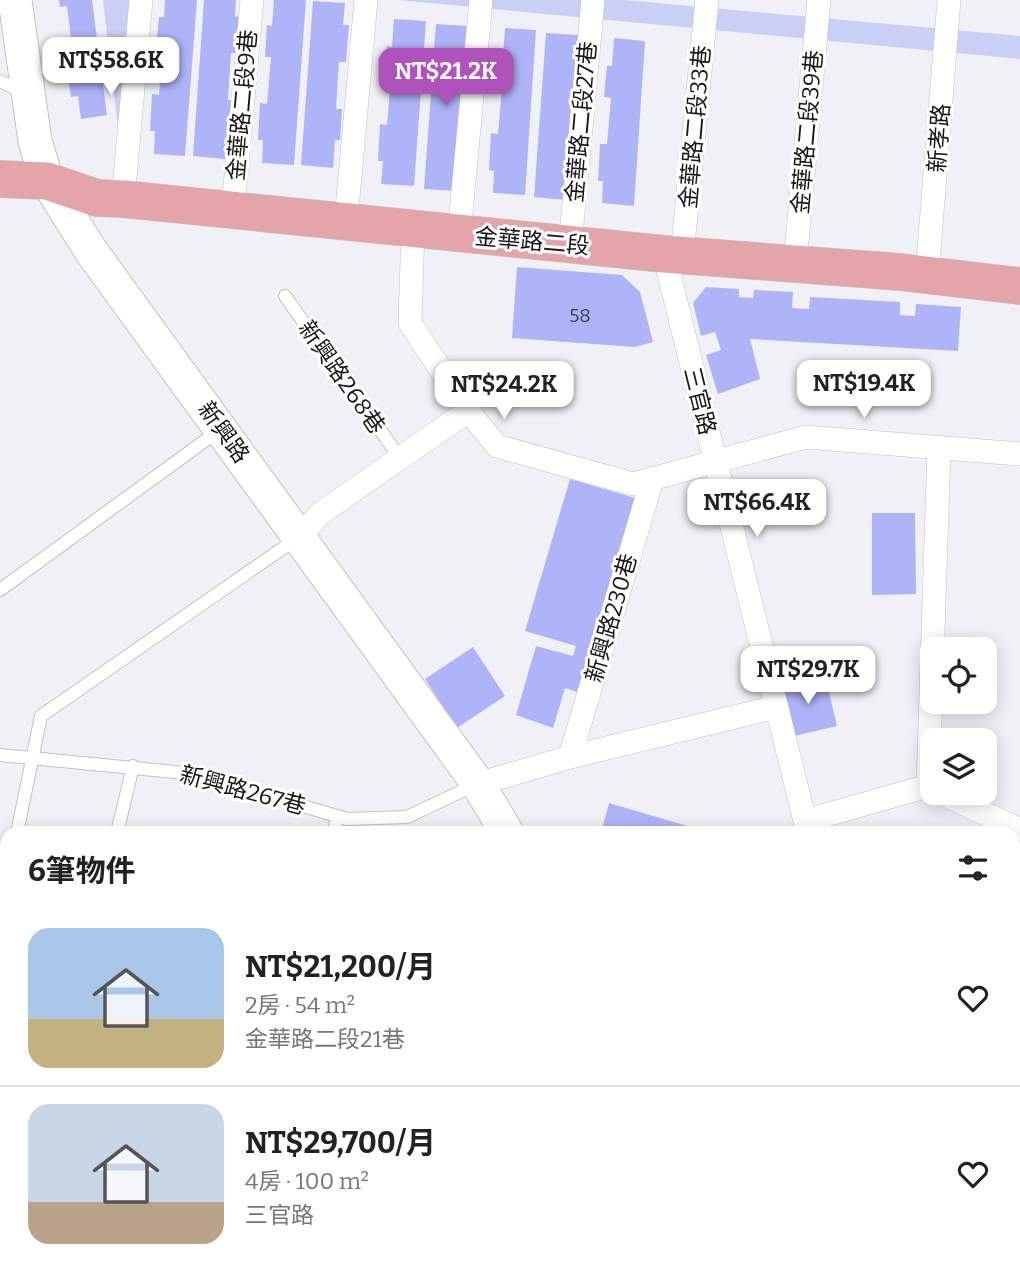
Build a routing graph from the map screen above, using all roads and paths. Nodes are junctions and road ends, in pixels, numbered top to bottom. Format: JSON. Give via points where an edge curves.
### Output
{"nodes":[{"id":1,"x":15,"y":0,"type":"edge"},
{"id":2,"x":141,"y":0,"type":"edge"},
{"id":3,"x":252,"y":0,"type":"edge"},
{"id":4,"x":366,"y":0,"type":"edge"},
{"id":5,"x":481,"y":0,"type":"edge"},
{"id":6,"x":593,"y":0,"type":"edge"},
{"id":7,"x":707,"y":0,"type":"edge"},
{"id":8,"x":819,"y":0,"type":"edge"},
{"id":9,"x":949,"y":0,"type":"edge"},
{"id":10,"x":14,"y":88,"type":"edge"},
{"id":11,"x":0,"y":178,"type":"edge"},
{"id":12,"x":47,"y":181,"type":"junction"},
{"id":13,"x":123,"y":199,"type":"junction"},
{"id":14,"x":233,"y":209,"type":"junction"},
{"id":15,"x":346,"y":220,"type":"junction"},
{"id":16,"x":413,"y":228,"type":"junction"},
{"id":17,"x":459,"y":234,"type":"junction"},
{"id":18,"x":570,"y":245,"type":"junction"},
{"id":19,"x":673,"y":254,"type":"junction"},
{"id":20,"x":795,"y":264,"type":"junction"},
{"id":21,"x":927,"y":275,"type":"junction"},
{"id":22,"x":1020,"y":286,"type":"edge"},
{"id":23,"x":285,"y":296,"type":"dead end"},
{"id":24,"x":467,"y":411,"type":"junction"},
{"id":25,"x":221,"y":429,"type":"junction"},
{"id":26,"x":939,"y":448,"type":"junction"},
{"id":27,"x":1020,"y":454,"type":"edge"},
{"id":28,"x":400,"y":458,"type":"junction"},
{"id":29,"x":715,"y":461,"type":"junction"},
{"id":30,"x":652,"y":480,"type":"junction"},
{"id":31,"x":299,"y":537,"type":"junction"},
{"id":32,"x":0,"y":590,"type":"edge"},
{"id":33,"x":776,"y":707,"type":"junction"},
{"id":34,"x":935,"y":728,"type":"edge"},
{"id":35,"x":0,"y":755,"type":"edge"},
{"id":36,"x":31,"y":757,"type":"junction"},
{"id":37,"x":570,"y":757,"type":"junction"},
{"id":38,"x":133,"y":766,"type":"junction"},
{"id":39,"x":478,"y":784,"type":"junction"},
{"id":40,"x":920,"y":793,"type":"edge"},
{"id":41,"x":968,"y":805,"type":"edge"},
{"id":42,"x":338,"y":816,"type":"junction"},
{"id":43,"x":18,"y":826,"type":"edge"},
{"id":44,"x":119,"y":826,"type":"edge"},
{"id":45,"x":335,"y":826,"type":"edge"},
{"id":46,"x":503,"y":826,"type":"edge"},
{"id":47,"x":806,"y":826,"type":"edge"},
{"id":48,"x":809,"y":826,"type":"edge"},
{"id":49,"x":1012,"y":826,"type":"edge"}],
"edges":[{"from":1,"to":10,"type":"street","name":"新興路"},
{"from":2,"to":13,"type":"street"},
{"from":3,"to":14,"type":"street","name":"金華路二段9巷"},
{"from":4,"to":15,"type":"street"},
{"from":5,"to":17,"type":"street"},
{"from":6,"to":18,"type":"street","name":"金華路二段27巷"},
{"from":7,"to":19,"type":"street","name":"金華路二段33巷"},
{"from":8,"to":20,"type":"street","name":"金華路二段39巷"},
{"from":9,"to":21,"type":"street","name":"新孝路"},
{"from":10,"to":12,"type":"street","name":"新興路"},
{"from":11,"to":12,"type":"main road","name":"金華路二段"},
{"from":12,"to":13,"type":"main road","name":"金華路二段","via":[[97,198]]},
{"from":12,"to":25,"type":"street","name":"新興路","via":[[91,251]]},
{"from":13,"to":14,"type":"main road","name":"金華路二段"},
{"from":14,"to":15,"type":"main road","name":"金華路二段"},
{"from":15,"to":16,"type":"main road","name":"金華路二段"},
{"from":16,"to":17,"type":"main road","name":"金華路二段"},
{"from":16,"to":24,"type":"street","via":[[410,323]]},
{"from":17,"to":18,"type":"main road","name":"金華路二段"},
{"from":18,"to":19,"type":"main road","name":"金華路二段"},
{"from":19,"to":20,"type":"main road","name":"金華路二段"},
{"from":19,"to":29,"type":"street","name":"三官路"},
{"from":20,"to":21,"type":"main road","name":"金華路二段"},
{"from":21,"to":22,"type":"main road","name":"金華路二段"},
{"from":23,"to":28,"type":"lane","name":"新興路268巷"},
{"from":24,"to":28,"type":"street","name":"新興路268巷"},
{"from":24,"to":30,"type":"street","via":[[497,446],[633,484]]},
{"from":25,"to":31,"type":"street","name":"新興路"},
{"from":25,"to":32,"type":"lane"},
{"from":26,"to":27,"type":"street"},
{"from":26,"to":29,"type":"street","via":[[806,437]]},
{"from":26,"to":34,"type":"street"},
{"from":28,"to":31,"type":"street","name":"新興路268巷","via":[[320,513]]},
{"from":29,"to":30,"type":"street"},
{"from":29,"to":33,"type":"street","name":"三官路"},
{"from":30,"to":37,"type":"street","name":"新興路230巷"},
{"from":31,"to":36,"type":"lane","via":[[41,716]]},
{"from":31,"to":39,"type":"street","name":"新興路"},
{"from":33,"to":37,"type":"street"},
{"from":33,"to":47,"type":"street","name":"三官路"},
{"from":35,"to":36,"type":"lane","name":"新興路267巷"},
{"from":36,"to":38,"type":"lane","name":"新興路267巷"},
{"from":36,"to":43,"type":"lane"},
{"from":37,"to":39,"type":"street"},
{"from":38,"to":42,"type":"lane","name":"新興路267巷","via":[[195,774]]},
{"from":38,"to":44,"type":"lane"},
{"from":39,"to":42,"type":"lane","name":"新興路267巷","via":[[407,817]]},
{"from":39,"to":46,"type":"street","name":"新興路"},
{"from":40,"to":48,"type":"street"},
{"from":41,"to":49,"type":"street"},
{"from":42,"to":45,"type":"lane"}]}
